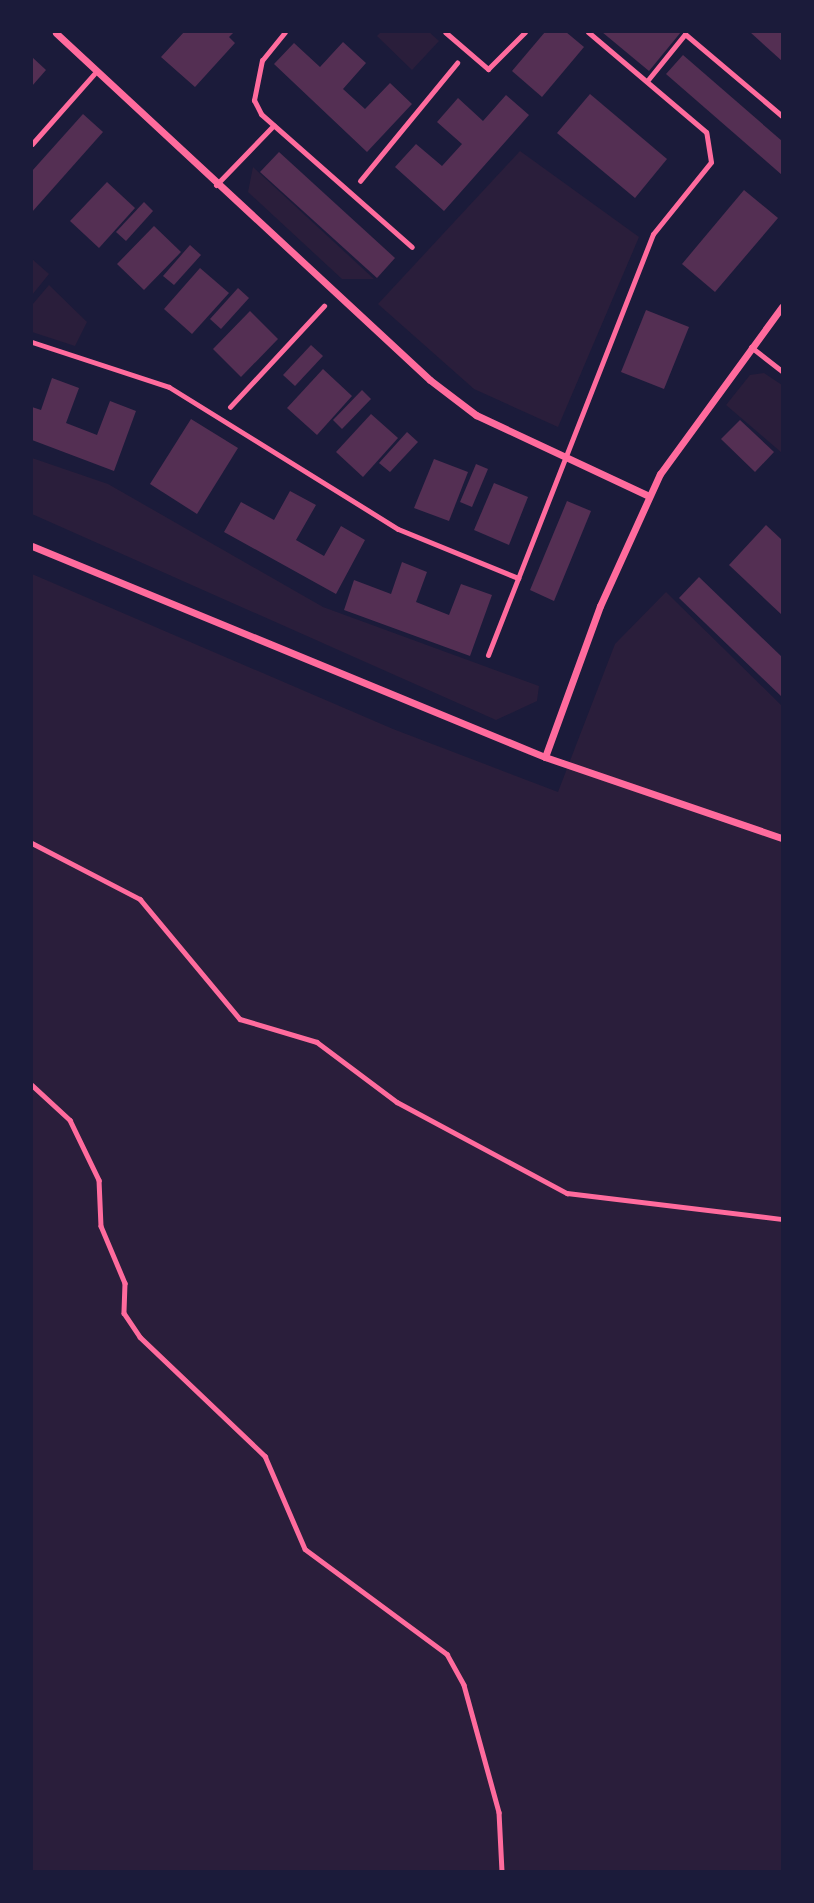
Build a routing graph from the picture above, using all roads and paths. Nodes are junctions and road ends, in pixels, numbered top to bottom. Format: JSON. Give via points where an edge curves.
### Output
{"nodes":[{"id":1,"x":56,"y":32,"type":"edge"},
{"id":2,"x":285,"y":32,"type":"edge"},
{"id":3,"x":445,"y":32,"type":"edge"},
{"id":4,"x":525,"y":32,"type":"edge"},
{"id":5,"x":588,"y":32,"type":"edge"},
{"id":6,"x":686,"y":33,"type":"edge"},
{"id":7,"x":467,"y":51,"type":"junction"},
{"id":8,"x":94,"y":74,"type":"junction"},
{"id":9,"x":647,"y":80,"type":"junction"},
{"id":10,"x":782,"y":116,"type":"edge"},
{"id":11,"x":274,"y":125,"type":"junction"},
{"id":12,"x":32,"y":144,"type":"edge"},
{"id":13,"x":216,"y":185,"type":"junction"},
{"id":14,"x":351,"y":192,"type":"junction"},
{"id":15,"x":412,"y":247,"type":"dead end"},
{"id":16,"x":337,"y":292,"type":"junction"},
{"id":17,"x":782,"y":307,"type":"edge"},
{"id":18,"x":32,"y":342,"type":"edge"},
{"id":19,"x":750,"y":346,"type":"junction"},
{"id":20,"x":782,"y":371,"type":"edge"},
{"id":21,"x":219,"y":419,"type":"junction"},
{"id":22,"x":562,"y":458,"type":"junction"},
{"id":23,"x":649,"y":496,"type":"junction"},
{"id":24,"x":32,"y":546,"type":"edge"},
{"id":25,"x":518,"y":578,"type":"junction"},
{"id":26,"x":488,"y":655,"type":"dead end"},
{"id":27,"x":545,"y":757,"type":"junction"},
{"id":28,"x":782,"y":838,"type":"edge"},
{"id":29,"x":32,"y":843,"type":"edge"},
{"id":30,"x":32,"y":1085,"type":"edge"},
{"id":31,"x":782,"y":1219,"type":"edge"},
{"id":32,"x":502,"y":1871,"type":"edge"}],
"edges":[{"from":1,"to":8,"type":"street"},
{"from":2,"to":11,"type":"lane","via":[[267,51],[254,100]]},
{"from":3,"to":7,"type":"lane"},
{"from":4,"to":7,"type":"lane","via":[[488,69]]},
{"from":5,"to":9,"type":"lane"},
{"from":6,"to":9,"type":"lane"},
{"from":6,"to":10,"type":"lane"},
{"from":7,"to":14,"type":"path"},
{"from":8,"to":12,"type":"lane"},
{"from":8,"to":13,"type":"street"},
{"from":9,"to":22,"type":"lane","via":[[706,132],[711,162],[653,234]]},
{"from":11,"to":13,"type":"lane"},
{"from":11,"to":14,"type":"lane"},
{"from":13,"to":16,"type":"street"},
{"from":14,"to":15,"type":"lane"},
{"from":16,"to":21,"type":"path"},
{"from":16,"to":22,"type":"street","via":[[467,408]]},
{"from":17,"to":19,"type":"street"},
{"from":18,"to":21,"type":"lane","via":[[135,372]]},
{"from":19,"to":20,"type":"lane"},
{"from":19,"to":23,"type":"street"},
{"from":21,"to":25,"type":"lane","via":[[398,529]]},
{"from":22,"to":23,"type":"street"},
{"from":22,"to":25,"type":"lane"},
{"from":23,"to":27,"type":"street"},
{"from":24,"to":27,"type":"street"},
{"from":25,"to":26,"type":"lane"},
{"from":27,"to":28,"type":"street"},
{"from":29,"to":31,"type":"path","via":[[140,899],[240,1019],[317,1042],[397,1102],[568,1194]]},
{"from":30,"to":32,"type":"path","via":[[70,1120],[99,1180],[101,1226],[125,1283],[124,1313],[140,1337],[265,1456],[304,1549],[447,1654],[464,1685],[499,1812]]}]}
